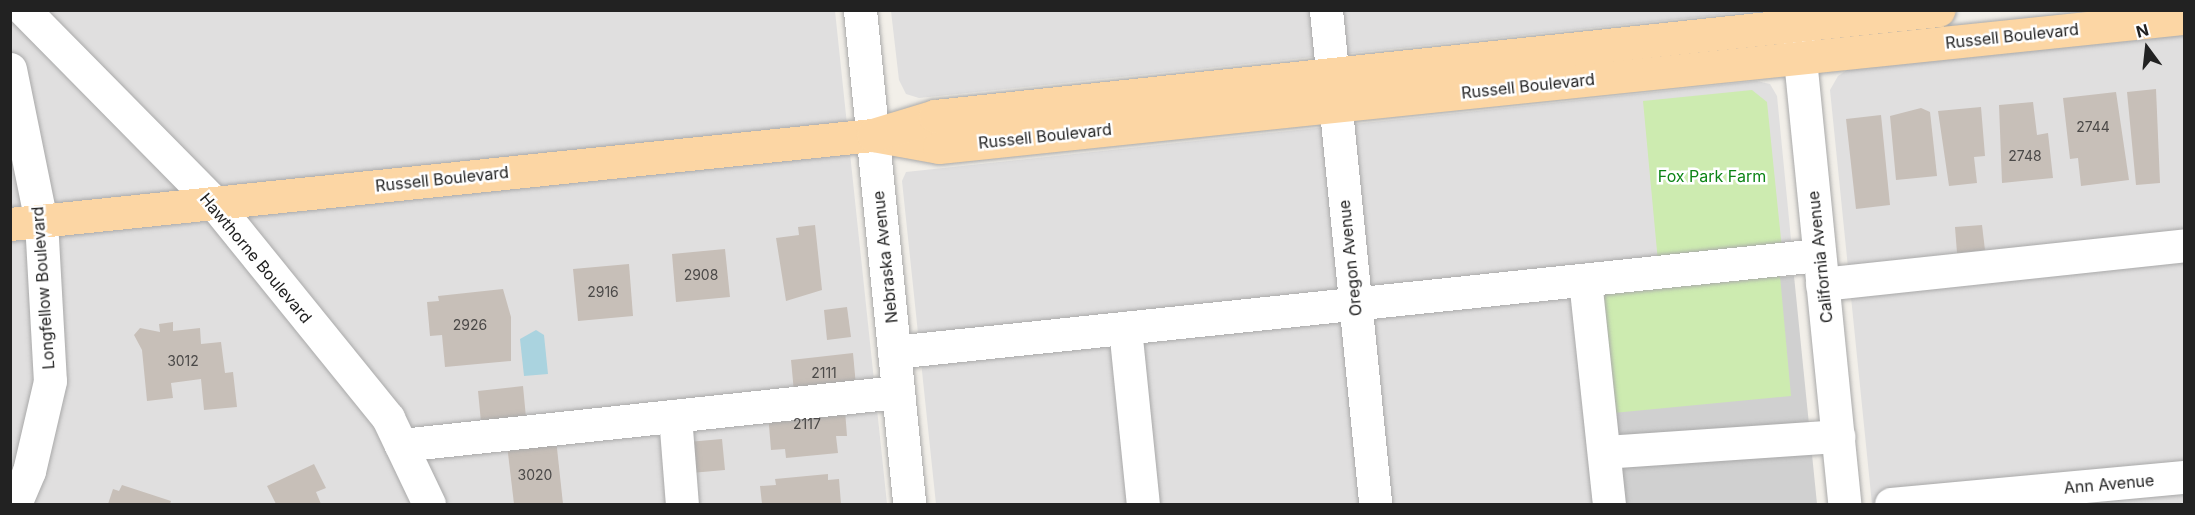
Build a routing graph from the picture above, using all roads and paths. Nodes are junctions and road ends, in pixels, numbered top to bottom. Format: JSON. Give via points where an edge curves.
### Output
{"nodes":[{"id":1,"x":24,"y":10,"type":"edge"},
{"id":2,"x":860,"y":10,"type":"edge"},
{"id":3,"x":1326,"y":10,"type":"edge"},
{"id":4,"x":1938,"y":10,"type":"edge"},
{"id":5,"x":1796,"y":18,"type":"edge"},
{"id":6,"x":2184,"y":18,"type":"edge"},
{"id":7,"x":1800,"y":58,"type":"junction"},
{"id":8,"x":10,"y":69,"type":"edge"},
{"id":9,"x":1332,"y":74,"type":"junction"},
{"id":10,"x":1335,"y":106,"type":"junction"},
{"id":11,"x":873,"y":135,"type":"junction"},
{"id":12,"x":214,"y":203,"type":"junction"},
{"id":13,"x":26,"y":222,"type":"edge"},
{"id":14,"x":2184,"y":245,"type":"edge"},
{"id":15,"x":1821,"y":270,"type":"junction"},
{"id":16,"x":1586,"y":280,"type":"junction"},
{"id":17,"x":1355,"y":304,"type":"junction"},
{"id":18,"x":1125,"y":328,"type":"junction"},
{"id":19,"x":894,"y":352,"type":"junction"},
{"id":20,"x":898,"y":392,"type":"junction"},
{"id":21,"x":675,"y":416,"type":"junction"},
{"id":22,"x":1838,"y":436,"type":"junction"},
{"id":23,"x":401,"y":445,"type":"junction"},
{"id":24,"x":1604,"y":452,"type":"junction"},
{"id":25,"x":2184,"y":477,"type":"edge"},
{"id":26,"x":15,"y":504,"type":"edge"},
{"id":27,"x":429,"y":504,"type":"edge"},
{"id":28,"x":682,"y":504,"type":"edge"},
{"id":29,"x":909,"y":504,"type":"edge"},
{"id":30,"x":1143,"y":504,"type":"edge"},
{"id":31,"x":1375,"y":504,"type":"edge"},
{"id":32,"x":1609,"y":504,"type":"edge"},
{"id":33,"x":1844,"y":504,"type":"edge"},
{"id":34,"x":1891,"y":504,"type":"edge"}],
"edges":[{"from":1,"to":12,"type":"street","name":"Hawthorne Boulevard"},
{"from":2,"to":11,"type":"street","name":"Nebraska Avenue"},
{"from":3,"to":9,"type":"street","name":"Oregon Avenue"},
{"from":4,"to":5,"type":"main road","name":"Russell Boulevard"},
{"from":5,"to":7,"type":"street","name":"California Avenue"},
{"from":5,"to":9,"type":"main road","name":"Russell Boulevard"},
{"from":6,"to":7,"type":"main road","name":"Russell Boulevard"},
{"from":7,"to":10,"type":"main road","name":"Russell Boulevard"},
{"from":7,"to":15,"type":"street","name":"California Avenue"},
{"from":8,"to":13,"type":"street","name":"Longfellow Boulevard"},
{"from":9,"to":10,"type":"street","name":"Oregon Avenue"},
{"from":9,"to":11,"type":"main road","name":"Russell Boulevard","via":[[934,116]]},
{"from":10,"to":11,"type":"main road","name":"Russell Boulevard","via":[[939,147]]},
{"from":10,"to":17,"type":"street","name":"Oregon Avenue"},
{"from":11,"to":12,"type":"main road","name":"Russell Boulevard"},
{"from":11,"to":19,"type":"street","name":"Nebraska Avenue"},
{"from":12,"to":13,"type":"main road","name":"Russell Boulevard"},
{"from":12,"to":23,"type":"street","name":"Hawthorne Boulevard","via":[[388,418]]},
{"from":13,"to":26,"type":"street","name":"Longfellow Boulevard","via":[[50,381],[29,471]]},
{"from":14,"to":15,"type":"street"},
{"from":15,"to":16,"type":"street"},
{"from":15,"to":22,"type":"street","name":"California Avenue"},
{"from":16,"to":17,"type":"street"},
{"from":16,"to":24,"type":"street"},
{"from":17,"to":18,"type":"street"},
{"from":17,"to":31,"type":"street","name":"Oregon Avenue"},
{"from":18,"to":19,"type":"street"},
{"from":18,"to":30,"type":"street"},
{"from":19,"to":20,"type":"street","name":"Nebraska Avenue"},
{"from":20,"to":21,"type":"street"},
{"from":20,"to":29,"type":"street","name":"Nebraska Avenue"},
{"from":21,"to":23,"type":"street"},
{"from":21,"to":28,"type":"street"},
{"from":22,"to":24,"type":"street"},
{"from":22,"to":33,"type":"street","name":"California Avenue"},
{"from":23,"to":27,"type":"street","name":"Hawthorne Boulevard"},
{"from":24,"to":32,"type":"street"},
{"from":25,"to":34,"type":"street","name":"Ann Avenue"}]}
